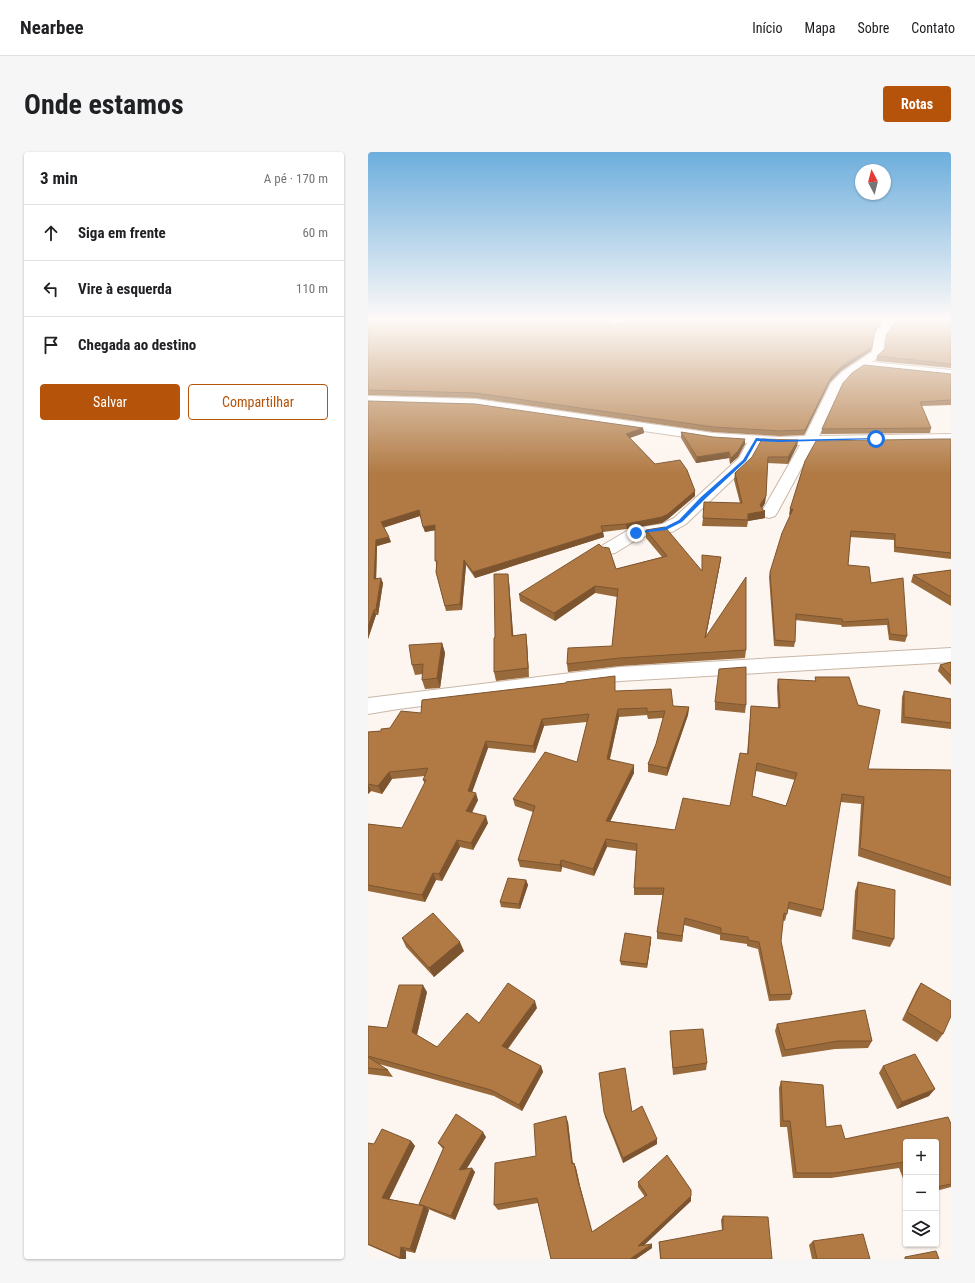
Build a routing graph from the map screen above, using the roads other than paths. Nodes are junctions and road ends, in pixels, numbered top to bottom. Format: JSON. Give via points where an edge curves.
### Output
{"nodes":[{"id":1,"x":851,"y":371,"type":"edge"},
{"id":2,"x":921,"y":371,"type":"edge"},
{"id":3,"x":951,"y":374,"type":"edge"},
{"id":4,"x":368,"y":400,"type":"edge"},
{"id":5,"x":951,"y":438,"type":"edge"},
{"id":6,"x":756,"y":439,"type":"junction"},
{"id":7,"x":810,"y":440,"type":"junction"},
{"id":8,"x":769,"y":513,"type":"dead end"},
{"id":9,"x":609,"y":549,"type":"edge"},
{"id":10,"x":951,"y":655,"type":"edge"},
{"id":11,"x":368,"y":706,"type":"edge"}],
"edges":[{"from":1,"to":7,"type":"street","via":[[835,386]]},
{"from":2,"to":3,"type":"street"},
{"from":4,"to":6,"type":"street","via":[[476,403],[540,410],[713,437]]},
{"from":5,"to":7,"type":"street"},
{"from":6,"to":7,"type":"street"},
{"from":6,"to":9,"type":"street","via":[[745,460],[680,521],[666,528],[636,533]]},
{"from":7,"to":8,"type":"street"},
{"from":10,"to":11,"type":"street","via":[[620,674]]}]}
